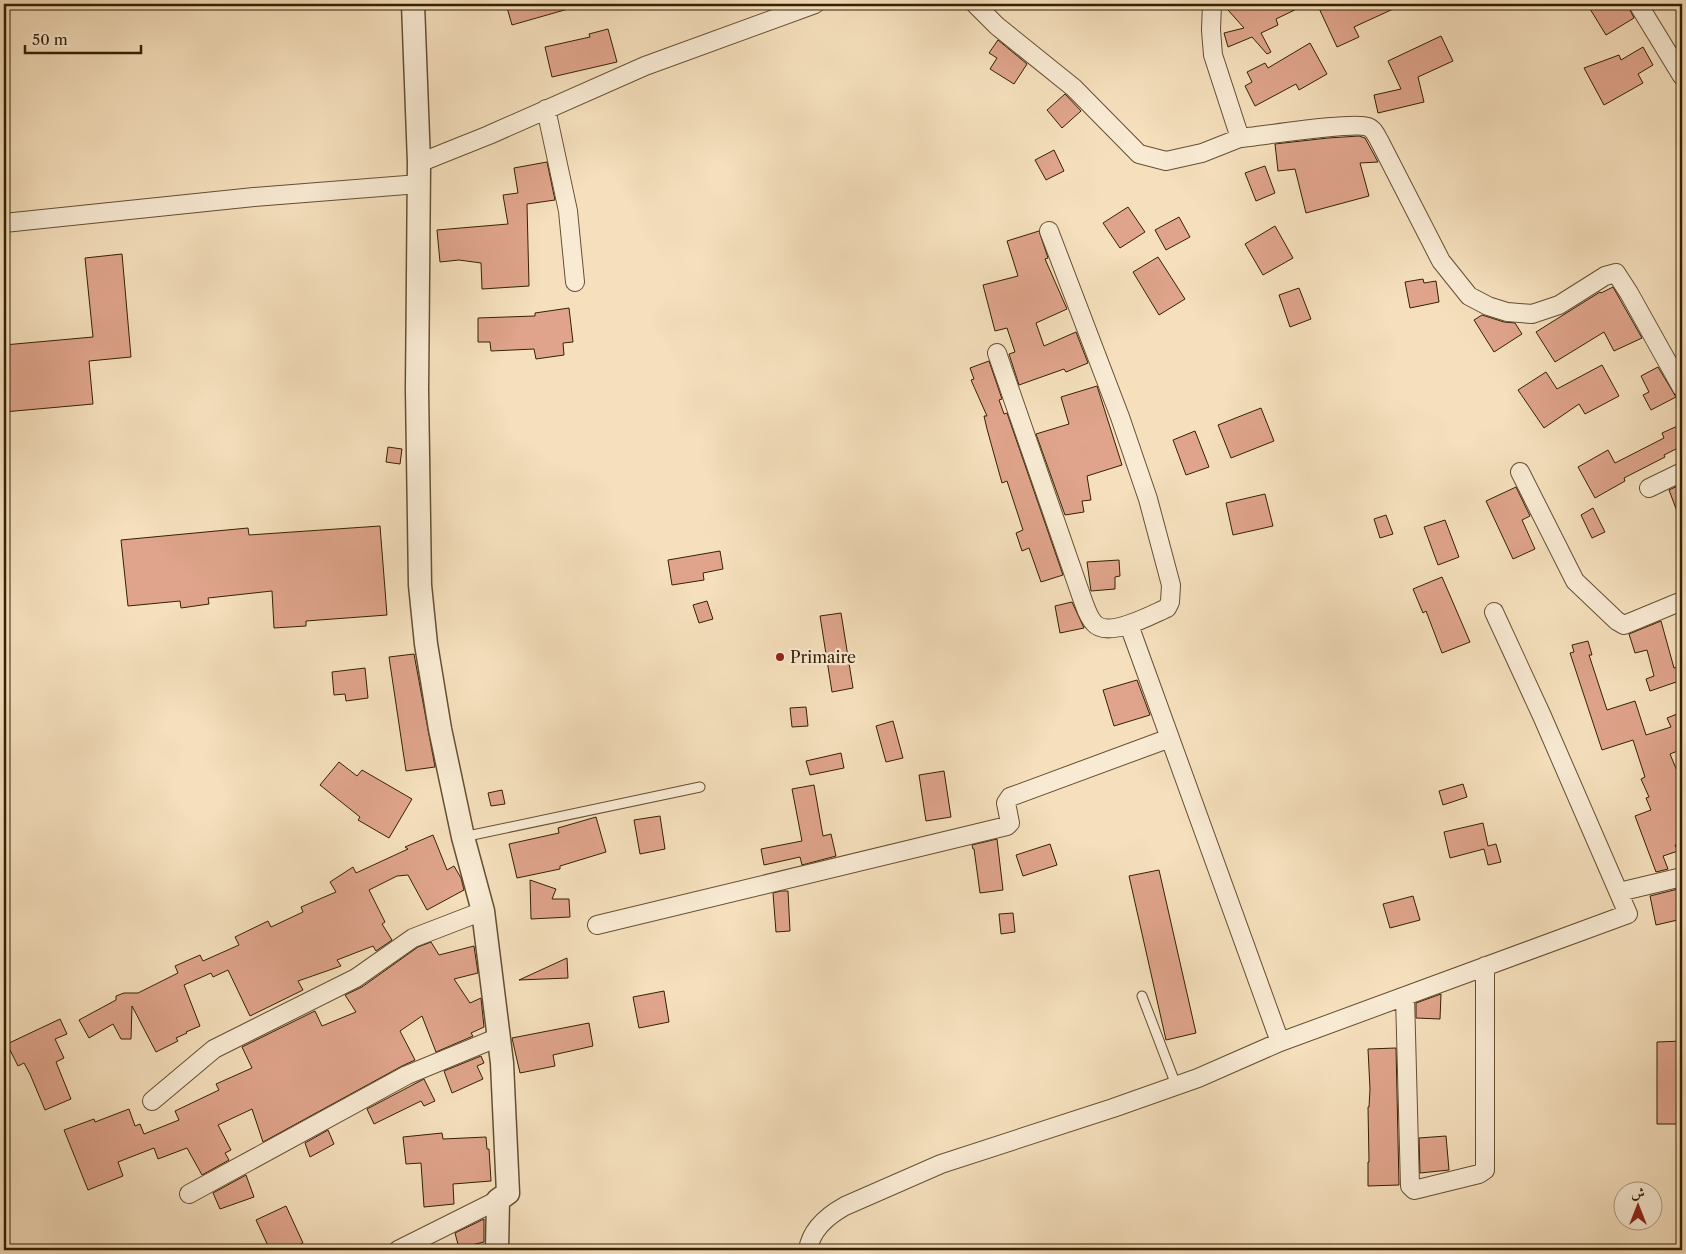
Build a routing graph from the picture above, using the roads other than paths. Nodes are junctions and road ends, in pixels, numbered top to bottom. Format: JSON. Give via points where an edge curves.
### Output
{"nodes":[{"id":1,"x":413,"y":4,"type":"edge"},
{"id":2,"x":815,"y":4,"type":"edge"},
{"id":3,"x":975,"y":4,"type":"edge"},
{"id":4,"x":1212,"y":4,"type":"edge"},
{"id":5,"x":1638,"y":4,"type":"edge"},
{"id":6,"x":1682,"y":76,"type":"edge"},
{"id":7,"x":546,"y":109,"type":"junction"},
{"id":8,"x":1240,"y":138,"type":"junction"},
{"id":9,"x":419,"y":174,"type":"junction"},
{"id":10,"x":4,"y":224,"type":"edge"},
{"id":11,"x":1049,"y":231,"type":"dead end"},
{"id":12,"x":575,"y":282,"type":"dead end"},
{"id":13,"x":997,"y":353,"type":"dead end"},
{"id":14,"x":1682,"y":388,"type":"edge"},
{"id":15,"x":1520,"y":472,"type":"dead end"},
{"id":16,"x":1682,"y":472,"type":"edge"},
{"id":17,"x":1649,"y":488,"type":"dead end"},
{"id":18,"x":1682,"y":600,"type":"edge"},
{"id":19,"x":1494,"y":612,"type":"dead end"},
{"id":20,"x":1129,"y":625,"type":"junction"},
{"id":21,"x":1170,"y":738,"type":"junction"},
{"id":22,"x":700,"y":787,"type":"dead end"},
{"id":23,"x":463,"y":836,"type":"junction"},
{"id":24,"x":1682,"y":877,"type":"edge"},
{"id":25,"x":1619,"y":892,"type":"junction"},
{"id":26,"x":483,"y":911,"type":"junction"},
{"id":27,"x":597,"y":925,"type":"dead end"},
{"id":28,"x":1485,"y":966,"type":"junction"},
{"id":29,"x":1142,"y":996,"type":"dead end"},
{"id":30,"x":1405,"y":996,"type":"junction"},
{"id":31,"x":499,"y":1037,"type":"junction"},
{"id":32,"x":1280,"y":1042,"type":"junction"},
{"id":33,"x":1176,"y":1085,"type":"junction"},
{"id":34,"x":152,"y":1101,"type":"dead end"},
{"id":35,"x":189,"y":1194,"type":"dead end"},
{"id":36,"x":498,"y":1200,"type":"junction"},
{"id":37,"x":398,"y":1250,"type":"edge"},
{"id":38,"x":497,"y":1250,"type":"edge"},
{"id":39,"x":808,"y":1250,"type":"edge"}],
"edges":[{"from":1,"to":9,"type":"street"},
{"from":2,"to":7,"type":"street","via":[[645,66]]},
{"from":3,"to":8,"type":"street","via":[[997,26],[1074,88],[1139,154],[1166,161],[1202,153]]},
{"from":4,"to":8,"type":"street","via":[[1213,55]]},
{"from":5,"to":6,"type":"street"},
{"from":7,"to":9,"type":"street","via":[[489,135]]},
{"from":7,"to":12,"type":"street","via":[[568,211]]},
{"from":8,"to":14,"type":"street","via":[[1348,126],[1368,127],[1380,142],[1441,261],[1469,296],[1507,312],[1532,314],[1560,304],[1605,276],[1616,273]]},
{"from":9,"to":10,"type":"street","via":[[254,197]]},
{"from":9,"to":23,"type":"street","via":[[417,390],[420,585],[440,729]]},
{"from":11,"to":20,"type":"street","via":[[1120,417],[1148,499],[1171,585],[1167,608]]},
{"from":13,"to":20,"type":"street","via":[[1093,622],[1105,628]]},
{"from":15,"to":18,"type":"street","via":[[1575,581],[1617,621],[1624,625]]},
{"from":16,"to":17,"type":"street"},
{"from":19,"to":25,"type":"street"},
{"from":20,"to":21,"type":"street"},
{"from":21,"to":27,"type":"street","via":[[1010,797],[1006,803],[1010,823],[1007,826]]},
{"from":21,"to":32,"type":"street"},
{"from":22,"to":23,"type":"lane"},
{"from":23,"to":26,"type":"street"},
{"from":24,"to":25,"type":"street"},
{"from":25,"to":28,"type":"street","via":[[1628,914]]},
{"from":26,"to":31,"type":"street"},
{"from":26,"to":34,"type":"street","via":[[413,938],[356,978],[214,1049]]},
{"from":28,"to":30,"type":"street"},
{"from":28,"to":30,"type":"street","via":[[1485,1170],[1414,1190],[1410,1186]]},
{"from":29,"to":33,"type":"lane"},
{"from":30,"to":32,"type":"street"},
{"from":31,"to":35,"type":"street","via":[[407,1074]]},
{"from":31,"to":36,"type":"street","via":[[508,1193]]},
{"from":32,"to":33,"type":"street"},
{"from":33,"to":39,"type":"street","via":[[941,1164],[845,1206],[819,1225],[809,1241]]},
{"from":36,"to":37,"type":"street"},
{"from":36,"to":38,"type":"street"}]}
